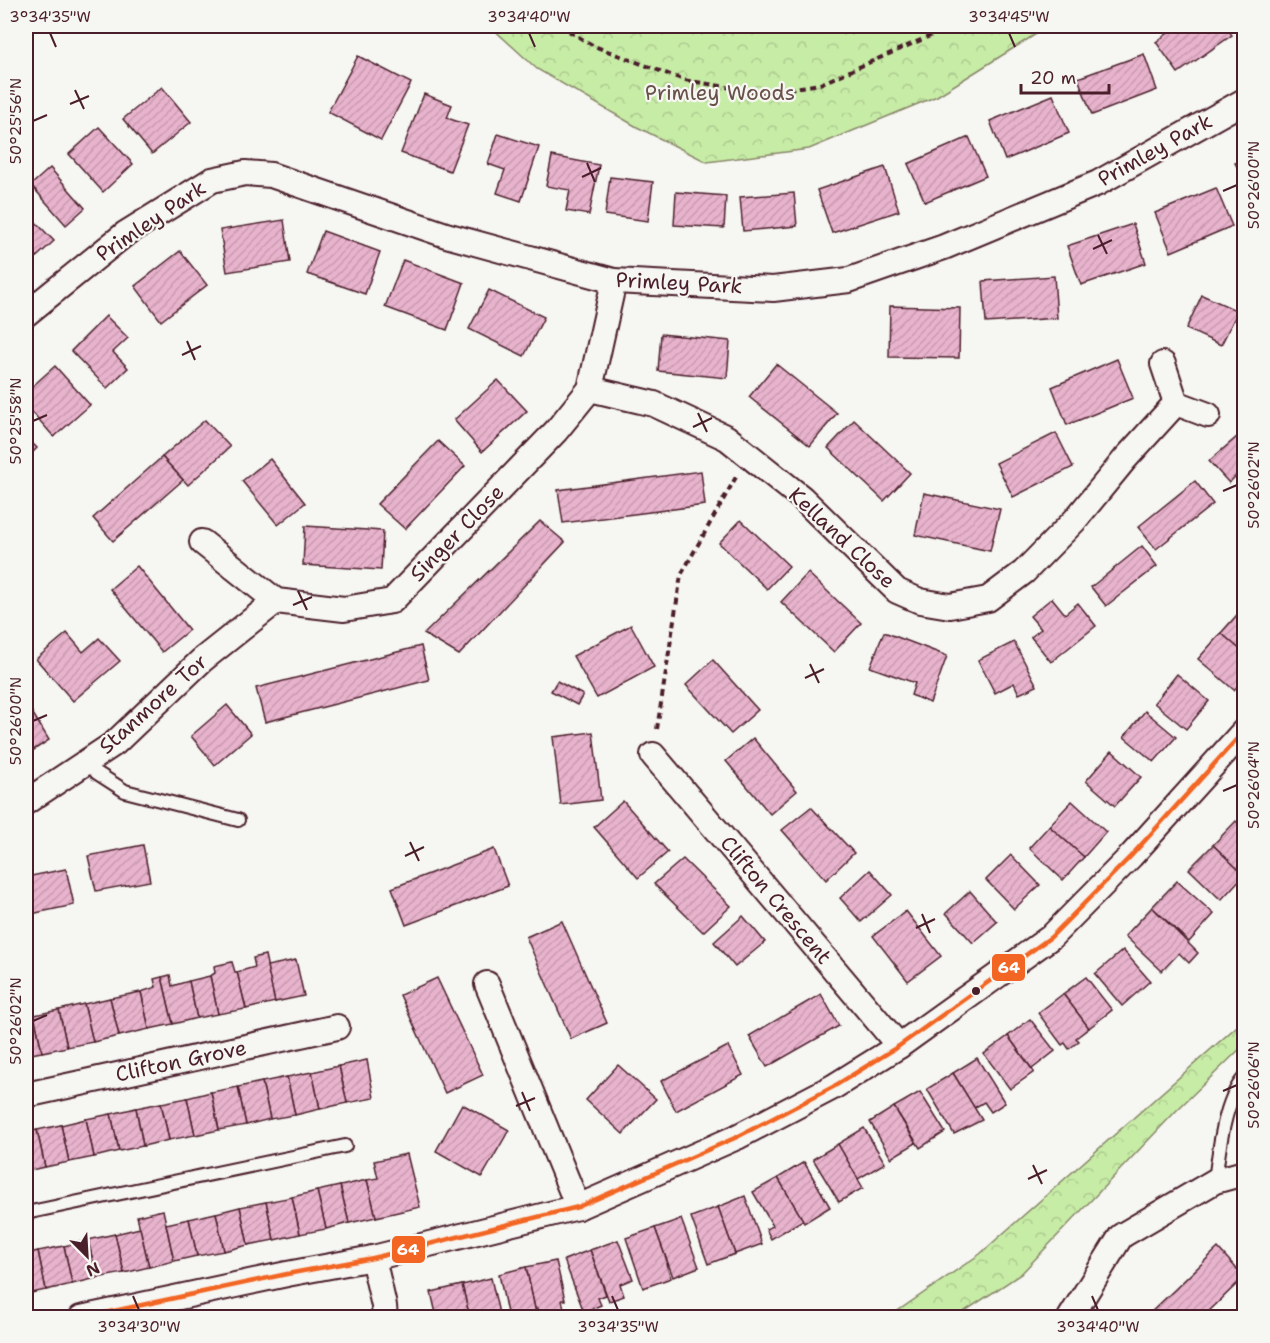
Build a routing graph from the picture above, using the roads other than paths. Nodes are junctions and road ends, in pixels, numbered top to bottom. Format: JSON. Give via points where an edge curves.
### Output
{"nodes":[{"id":1,"x":1245,"y":101,"type":"edge"},
{"id":2,"x":614,"y":281,"type":"junction"},
{"id":3,"x":26,"y":314,"type":"edge"},
{"id":4,"x":1163,"y":364,"type":"dead end"},
{"id":5,"x":590,"y":389,"type":"junction"},
{"id":6,"x":1176,"y":403,"type":"junction"},
{"id":7,"x":1208,"y":415,"type":"dead end"},
{"id":8,"x":202,"y":542,"type":"dead end"},
{"id":9,"x":276,"y":601,"type":"junction"},
{"id":10,"x":1245,"y":731,"type":"edge"},
{"id":11,"x":653,"y":755,"type":"road end"},
{"id":12,"x":87,"y":762,"type":"junction"},
{"id":13,"x":26,"y":802,"type":"edge"},
{"id":14,"x":238,"y":820,"type":"dead end"},
{"id":15,"x":487,"y":984,"type":"dead end"},
{"id":16,"x":337,"y":1027,"type":"dead end"},
{"id":17,"x":899,"y":1046,"type":"junction"},
{"id":18,"x":1245,"y":1078,"type":"edge"},
{"id":19,"x":26,"y":1095,"type":"edge"},
{"id":20,"x":345,"y":1146,"type":"dead end"},
{"id":21,"x":1245,"y":1173,"type":"edge"},
{"id":22,"x":1215,"y":1181,"type":"junction"},
{"id":23,"x":578,"y":1207,"type":"junction"},
{"id":24,"x":26,"y":1213,"type":"edge"},
{"id":25,"x":373,"y":1258,"type":"junction"},
{"id":26,"x":81,"y":1317,"type":"edge"},
{"id":27,"x":385,"y":1317,"type":"edge"},
{"id":28,"x":1070,"y":1317,"type":"edge"}],
"edges":[{"from":1,"to":2,"type":"street","name":"Primley Park","via":[[1098,183],[944,247],[849,280],[773,289]]},
{"from":2,"to":3,"type":"street","name":"Primley Park","via":[[446,235],[271,176],[245,173],[212,180],[125,234]]},
{"from":2,"to":5,"type":"street","name":"Singer Close"},
{"from":4,"to":6,"type":"street"},
{"from":5,"to":6,"type":"street","name":"Kelland Close","via":[[654,404],[727,438],[802,498],[897,591],[920,601],[950,606],[987,599],[1024,572],[1075,520]]},
{"from":5,"to":9,"type":"street","name":"Singer Close","via":[[556,431],[392,601],[344,609]]},
{"from":6,"to":7,"type":"street"},
{"from":8,"to":9,"type":"street"},
{"from":9,"to":12,"type":"street","name":"Stanmore Tor","via":[[202,660],[115,743]]},
{"from":10,"to":17,"type":"street","via":[[1051,937]]},
{"from":11,"to":17,"type":"street","name":"Clifton Crescent"},
{"from":12,"to":13,"type":"street","name":"Stanmore Tor"},
{"from":12,"to":14,"type":"lane","via":[[125,791]]},
{"from":15,"to":23,"type":"street"},
{"from":16,"to":19,"type":"street","name":"Clifton Grove"},
{"from":17,"to":23,"type":"street","via":[[833,1087],[737,1137]]},
{"from":18,"to":22,"type":"lane","via":[[1237,1087],[1228,1113]]},
{"from":20,"to":24,"type":"lane"},
{"from":21,"to":22,"type":"street"},
{"from":22,"to":28,"type":"street","via":[[1121,1236]]},
{"from":23,"to":25,"type":"street"},
{"from":25,"to":26,"type":"street"},
{"from":25,"to":27,"type":"street"}]}
